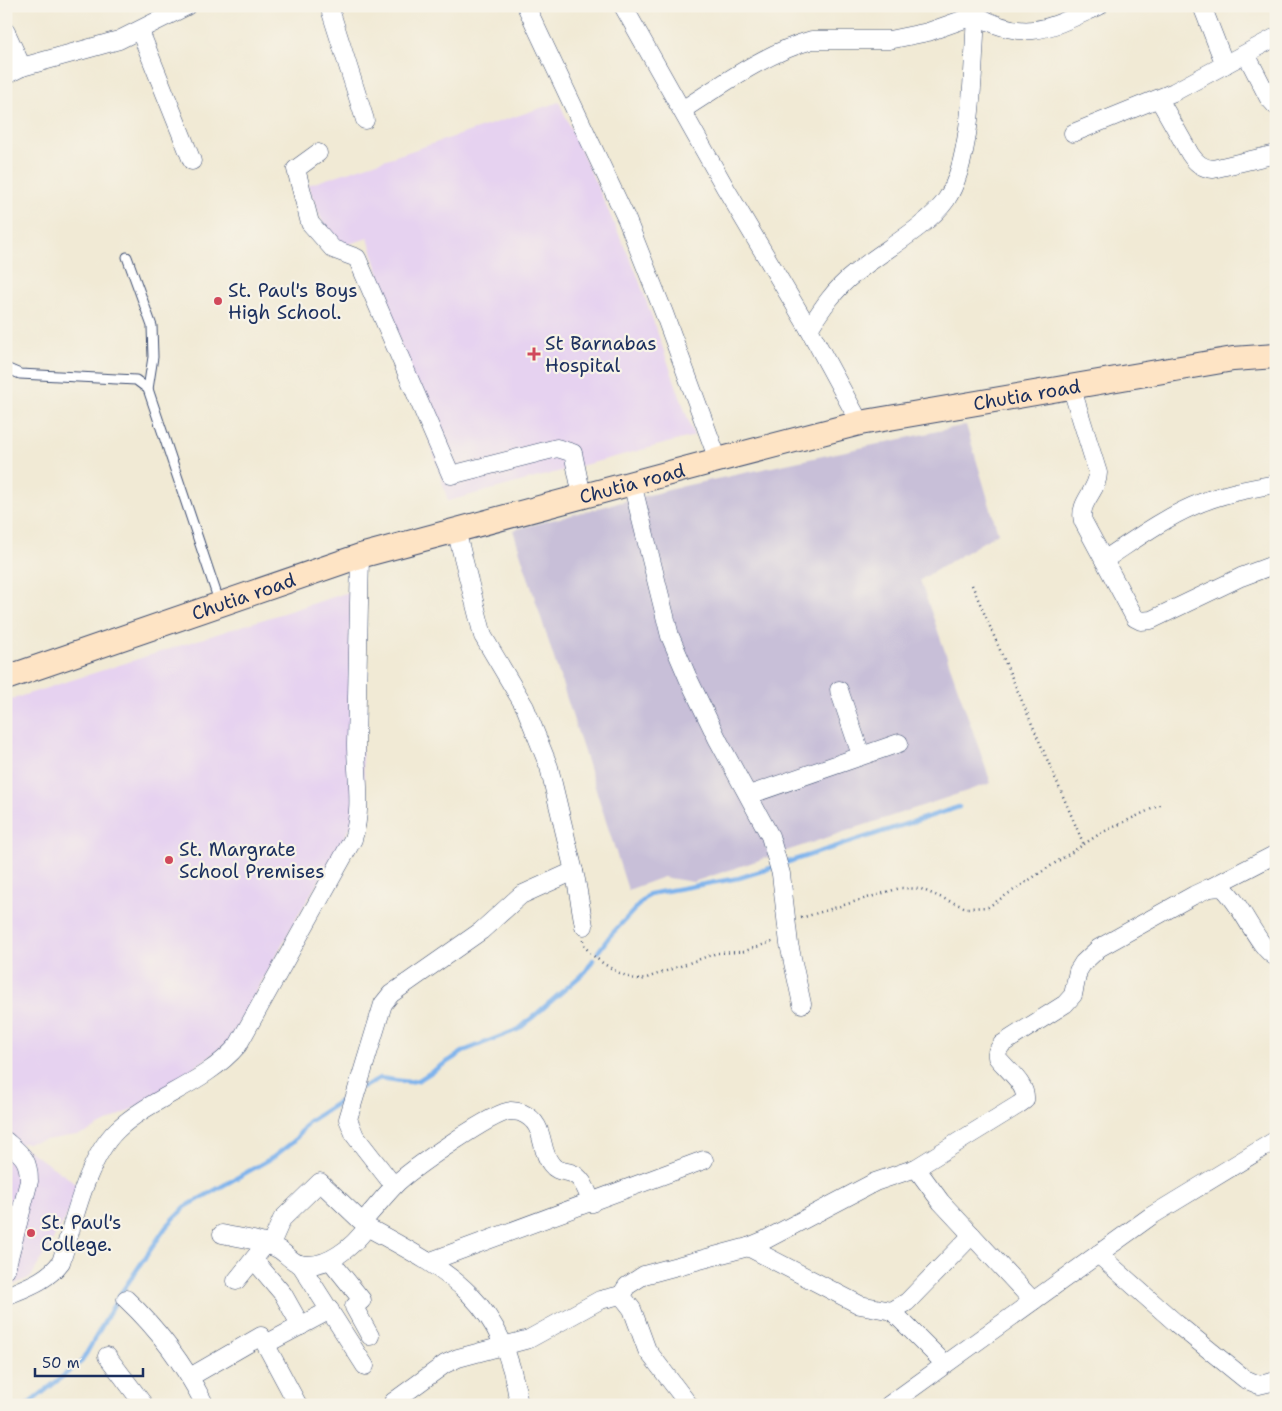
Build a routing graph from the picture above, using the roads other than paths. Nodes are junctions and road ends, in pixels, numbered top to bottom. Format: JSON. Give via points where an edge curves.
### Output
{"nodes":[{"id":1,"x":188,"y":6,"type":"edge"},
{"id":2,"x":329,"y":6,"type":"edge"},
{"id":3,"x":526,"y":6,"type":"edge"},
{"id":4,"x":623,"y":6,"type":"edge"},
{"id":5,"x":1099,"y":6,"type":"edge"},
{"id":6,"x":1202,"y":6,"type":"edge"},
{"id":7,"x":975,"y":11,"type":"edge"},
{"id":8,"x":140,"y":31,"type":"junction"},
{"id":9,"x":6,"y":32,"type":"edge"},
{"id":10,"x":1276,"y":37,"type":"edge"},
{"id":11,"x":1246,"y":54,"type":"junction"},
{"id":12,"x":1226,"y":65,"type":"junction"},
{"id":13,"x":22,"y":67,"type":"junction"},
{"id":14,"x":6,"y":75,"type":"edge"},
{"id":15,"x":1158,"y":99,"type":"junction"},
{"id":16,"x":1276,"y":106,"type":"edge"},
{"id":17,"x":682,"y":110,"type":"junction"},
{"id":18,"x":365,"y":120,"type":"dead end"},
{"id":19,"x":1073,"y":133,"type":"dead end"},
{"id":20,"x":318,"y":153,"type":"dead end"},
{"id":21,"x":1276,"y":154,"type":"edge"},
{"id":22,"x":192,"y":161,"type":"dead end"},
{"id":23,"x":127,"y":257,"type":"dead end"},
{"id":24,"x":809,"y":329,"type":"junction"},
{"id":25,"x":1276,"y":356,"type":"edge"},
{"id":26,"x":6,"y":368,"type":"edge"},
{"id":27,"x":1071,"y":386,"type":"junction"},
{"id":28,"x":148,"y":389,"type":"junction"},
{"id":29,"x":860,"y":423,"type":"junction"},
{"id":30,"x":718,"y":460,"type":"junction"},
{"id":31,"x":632,"y":483,"type":"junction"},
{"id":32,"x":1276,"y":484,"type":"edge"},
{"id":33,"x":582,"y":496,"type":"junction"},
{"id":34,"x":456,"y":530,"type":"junction"},
{"id":35,"x":360,"y":556,"type":"junction"},
{"id":36,"x":1104,"y":560,"type":"junction"},
{"id":37,"x":1276,"y":564,"type":"edge"},
{"id":38,"x":220,"y":604,"type":"junction"},
{"id":39,"x":6,"y":678,"type":"edge"},
{"id":40,"x":839,"y":690,"type":"dead end"},
{"id":41,"x":899,"y":743,"type":"dead end"},
{"id":42,"x":861,"y":756,"type":"junction"},
{"id":43,"x":749,"y":794,"type":"junction"},
{"id":44,"x":1276,"y":854,"type":"edge"},
{"id":45,"x":574,"y":871,"type":"junction"},
{"id":46,"x":1209,"y":888,"type":"junction"},
{"id":47,"x":584,"y":926,"type":"road end"},
{"id":48,"x":1276,"y":957,"type":"edge"},
{"id":49,"x":802,"y":1004,"type":"dead end"},
{"id":50,"x":1276,"y":1140,"type":"edge"},
{"id":51,"x":6,"y":1141,"type":"edge"},
{"id":52,"x":704,"y":1160,"type":"dead end"},
{"id":53,"x":916,"y":1168,"type":"junction"},
{"id":54,"x":394,"y":1186,"type":"junction"},
{"id":55,"x":592,"y":1203,"type":"junction"},
{"id":56,"x":366,"y":1223,"type":"junction"},
{"id":57,"x":222,"y":1234,"type":"dead end"},
{"id":58,"x":972,"y":1236,"type":"junction"},
{"id":59,"x":267,"y":1245,"type":"junction"},
{"id":60,"x":748,"y":1247,"type":"junction"},
{"id":61,"x":1098,"y":1254,"type":"junction"},
{"id":62,"x":254,"y":1260,"type":"junction"},
{"id":63,"x":330,"y":1260,"type":"junction"},
{"id":64,"x":431,"y":1261,"type":"junction"},
{"id":65,"x":300,"y":1264,"type":"junction"},
{"id":66,"x":6,"y":1269,"type":"edge"},
{"id":67,"x":236,"y":1281,"type":"dead end"},
{"id":68,"x":621,"y":1295,"type":"junction"},
{"id":69,"x":6,"y":1296,"type":"edge"},
{"id":70,"x":126,"y":1299,"type":"dead end"},
{"id":71,"x":1033,"y":1301,"type":"junction"},
{"id":72,"x":330,"y":1310,"type":"junction"},
{"id":73,"x":892,"y":1311,"type":"junction"},
{"id":74,"x":301,"y":1326,"type":"junction"},
{"id":75,"x":370,"y":1336,"type":"dead end"},
{"id":76,"x":266,"y":1344,"type":"junction"},
{"id":77,"x":506,"y":1346,"type":"junction"},
{"id":78,"x":106,"y":1356,"type":"dead end"},
{"id":79,"x":945,"y":1364,"type":"junction"},
{"id":80,"x":365,"y":1366,"type":"dead end"},
{"id":81,"x":190,"y":1377,"type":"junction"},
{"id":82,"x":1276,"y":1380,"type":"edge"},
{"id":83,"x":393,"y":1402,"type":"dead end"},
{"id":84,"x":144,"y":1405,"type":"edge"},
{"id":85,"x":205,"y":1405,"type":"edge"},
{"id":86,"x":298,"y":1405,"type":"edge"},
{"id":87,"x":519,"y":1405,"type":"edge"},
{"id":88,"x":689,"y":1405,"type":"edge"},
{"id":89,"x":889,"y":1405,"type":"edge"}],
"edges":[{"from":1,"to":8,"type":"street"},
{"from":2,"to":18,"type":"street"},
{"from":3,"to":30,"type":"street","via":[[627,220]]},
{"from":4,"to":17,"type":"street"},
{"from":5,"to":7,"type":"street","via":[[1035,32],[1005,27]]},
{"from":6,"to":12,"type":"street"},
{"from":7,"to":17,"type":"street","via":[[928,32],[889,40],[826,39],[800,44],[757,64]]},
{"from":7,"to":24,"type":"street","via":[[964,143],[957,179],[946,201],[853,275],[828,300]]},
{"from":8,"to":13,"type":"street"},
{"from":8,"to":22,"type":"street"},
{"from":9,"to":13,"type":"street"},
{"from":10,"to":11,"type":"street"},
{"from":11,"to":12,"type":"street"},
{"from":11,"to":16,"type":"street"},
{"from":12,"to":15,"type":"street"},
{"from":13,"to":14,"type":"street"},
{"from":15,"to":19,"type":"street"},
{"from":15,"to":21,"type":"street","via":[[1195,162],[1205,168]]},
{"from":17,"to":24,"type":"street"},
{"from":20,"to":33,"type":"street","via":[[296,169],[310,223],[333,249],[357,258],[451,476],[557,448],[573,453]]},
{"from":23,"to":28,"type":"lane","via":[[152,326],[153,356]]},
{"from":24,"to":29,"type":"street"},
{"from":25,"to":27,"type":"street","name":"Chutia road","via":[[1233,359]]},
{"from":26,"to":28,"type":"lane","via":[[20,374],[136,380]]},
{"from":27,"to":29,"type":"street","name":"Chutia road"},
{"from":27,"to":36,"type":"street","via":[[1098,473],[1098,483],[1083,504],[1081,513]]},
{"from":28,"to":38,"type":"lane"},
{"from":29,"to":30,"type":"street","name":"Chutia road"},
{"from":30,"to":31,"type":"street","name":"Chutia road"},
{"from":31,"to":33,"type":"street","name":"Chutia road"},
{"from":31,"to":43,"type":"street","via":[[670,636],[718,740]]},
{"from":32,"to":36,"type":"street","via":[[1231,492],[1194,506],[1162,522]]},
{"from":33,"to":34,"type":"street","name":"Chutia road"},
{"from":34,"to":35,"type":"street","name":"Chutia road"},
{"from":34,"to":45,"type":"street","via":[[483,636],[525,707],[540,741],[556,790]]},
{"from":35,"to":38,"type":"street","name":"Chutia road"},
{"from":35,"to":69,"type":"street","via":[[356,746],[359,801],[353,839],[238,1045],[215,1068],[129,1120],[112,1136],[94,1163],[61,1262],[45,1279]]},
{"from":36,"to":37,"type":"street","via":[[1132,613],[1141,621],[1151,620]]},
{"from":38,"to":39,"type":"street","name":"Chutia road"},
{"from":40,"to":42,"type":"street"},
{"from":41,"to":42,"type":"street"},
{"from":42,"to":43,"type":"street"},
{"from":43,"to":49,"type":"street","via":[[770,836],[781,874]]},
{"from":44,"to":46,"type":"street"},
{"from":45,"to":47,"type":"street"},
{"from":45,"to":54,"type":"street","via":[[521,895],[481,931],[391,994],[383,1004],[348,1119],[350,1127]]},
{"from":46,"to":48,"type":"street","via":[[1222,887],[1230,894],[1263,945]]},
{"from":46,"to":53,"type":"street","via":[[1099,948],[1083,963],[1073,995],[1065,1004],[1002,1044],[997,1052],[997,1057],[1022,1088],[1025,1100]]},
{"from":50,"to":61,"type":"street","via":[[1151,1216]]},
{"from":51,"to":66,"type":"street","via":[[24,1156],[29,1169],[29,1181]]},
{"from":52,"to":55,"type":"street"},
{"from":53,"to":58,"type":"street"},
{"from":53,"to":60,"type":"street","via":[[875,1182]]},
{"from":54,"to":55,"type":"street","via":[[493,1117],[511,1111],[522,1113],[533,1121],[540,1131],[548,1161],[555,1169],[571,1173],[581,1180]]},
{"from":54,"to":56,"type":"street"},
{"from":55,"to":64,"type":"street"},
{"from":56,"to":59,"type":"street","via":[[320,1182],[282,1219]]},
{"from":56,"to":63,"type":"street","via":[[352,1244]]},
{"from":56,"to":64,"type":"street"},
{"from":57,"to":59,"type":"street"},
{"from":58,"to":71,"type":"street"},
{"from":58,"to":73,"type":"street","via":[[907,1302]]},
{"from":59,"to":62,"type":"street"},
{"from":59,"to":65,"type":"street"},
{"from":60,"to":68,"type":"street","via":[[644,1275],[627,1286]]},
{"from":60,"to":73,"type":"street","via":[[860,1305]]},
{"from":61,"to":71,"type":"street"},
{"from":61,"to":82,"type":"street","via":[[1245,1379],[1259,1385]]},
{"from":62,"to":67,"type":"street"},
{"from":62,"to":74,"type":"street","via":[[283,1294]]},
{"from":63,"to":65,"type":"street","via":[[320,1264]]},
{"from":63,"to":75,"type":"street","via":[[362,1300],[354,1307]]},
{"from":64,"to":77,"type":"street","via":[[457,1281],[476,1302]]},
{"from":65,"to":72,"type":"street"},
{"from":68,"to":77,"type":"street","via":[[600,1300],[530,1339]]},
{"from":68,"to":88,"type":"street","via":[[632,1309],[647,1350]]},
{"from":70,"to":81,"type":"street","via":[[151,1322]]},
{"from":71,"to":79,"type":"street"},
{"from":72,"to":74,"type":"street"},
{"from":72,"to":80,"type":"street"},
{"from":73,"to":79,"type":"street"},
{"from":74,"to":76,"type":"street"},
{"from":76,"to":81,"type":"street","via":[[261,1336]]},
{"from":76,"to":86,"type":"street"},
{"from":77,"to":83,"type":"street","via":[[451,1361]]},
{"from":77,"to":87,"type":"street"},
{"from":78,"to":84,"type":"street"},
{"from":79,"to":89,"type":"street"},
{"from":81,"to":85,"type":"street"}]}
